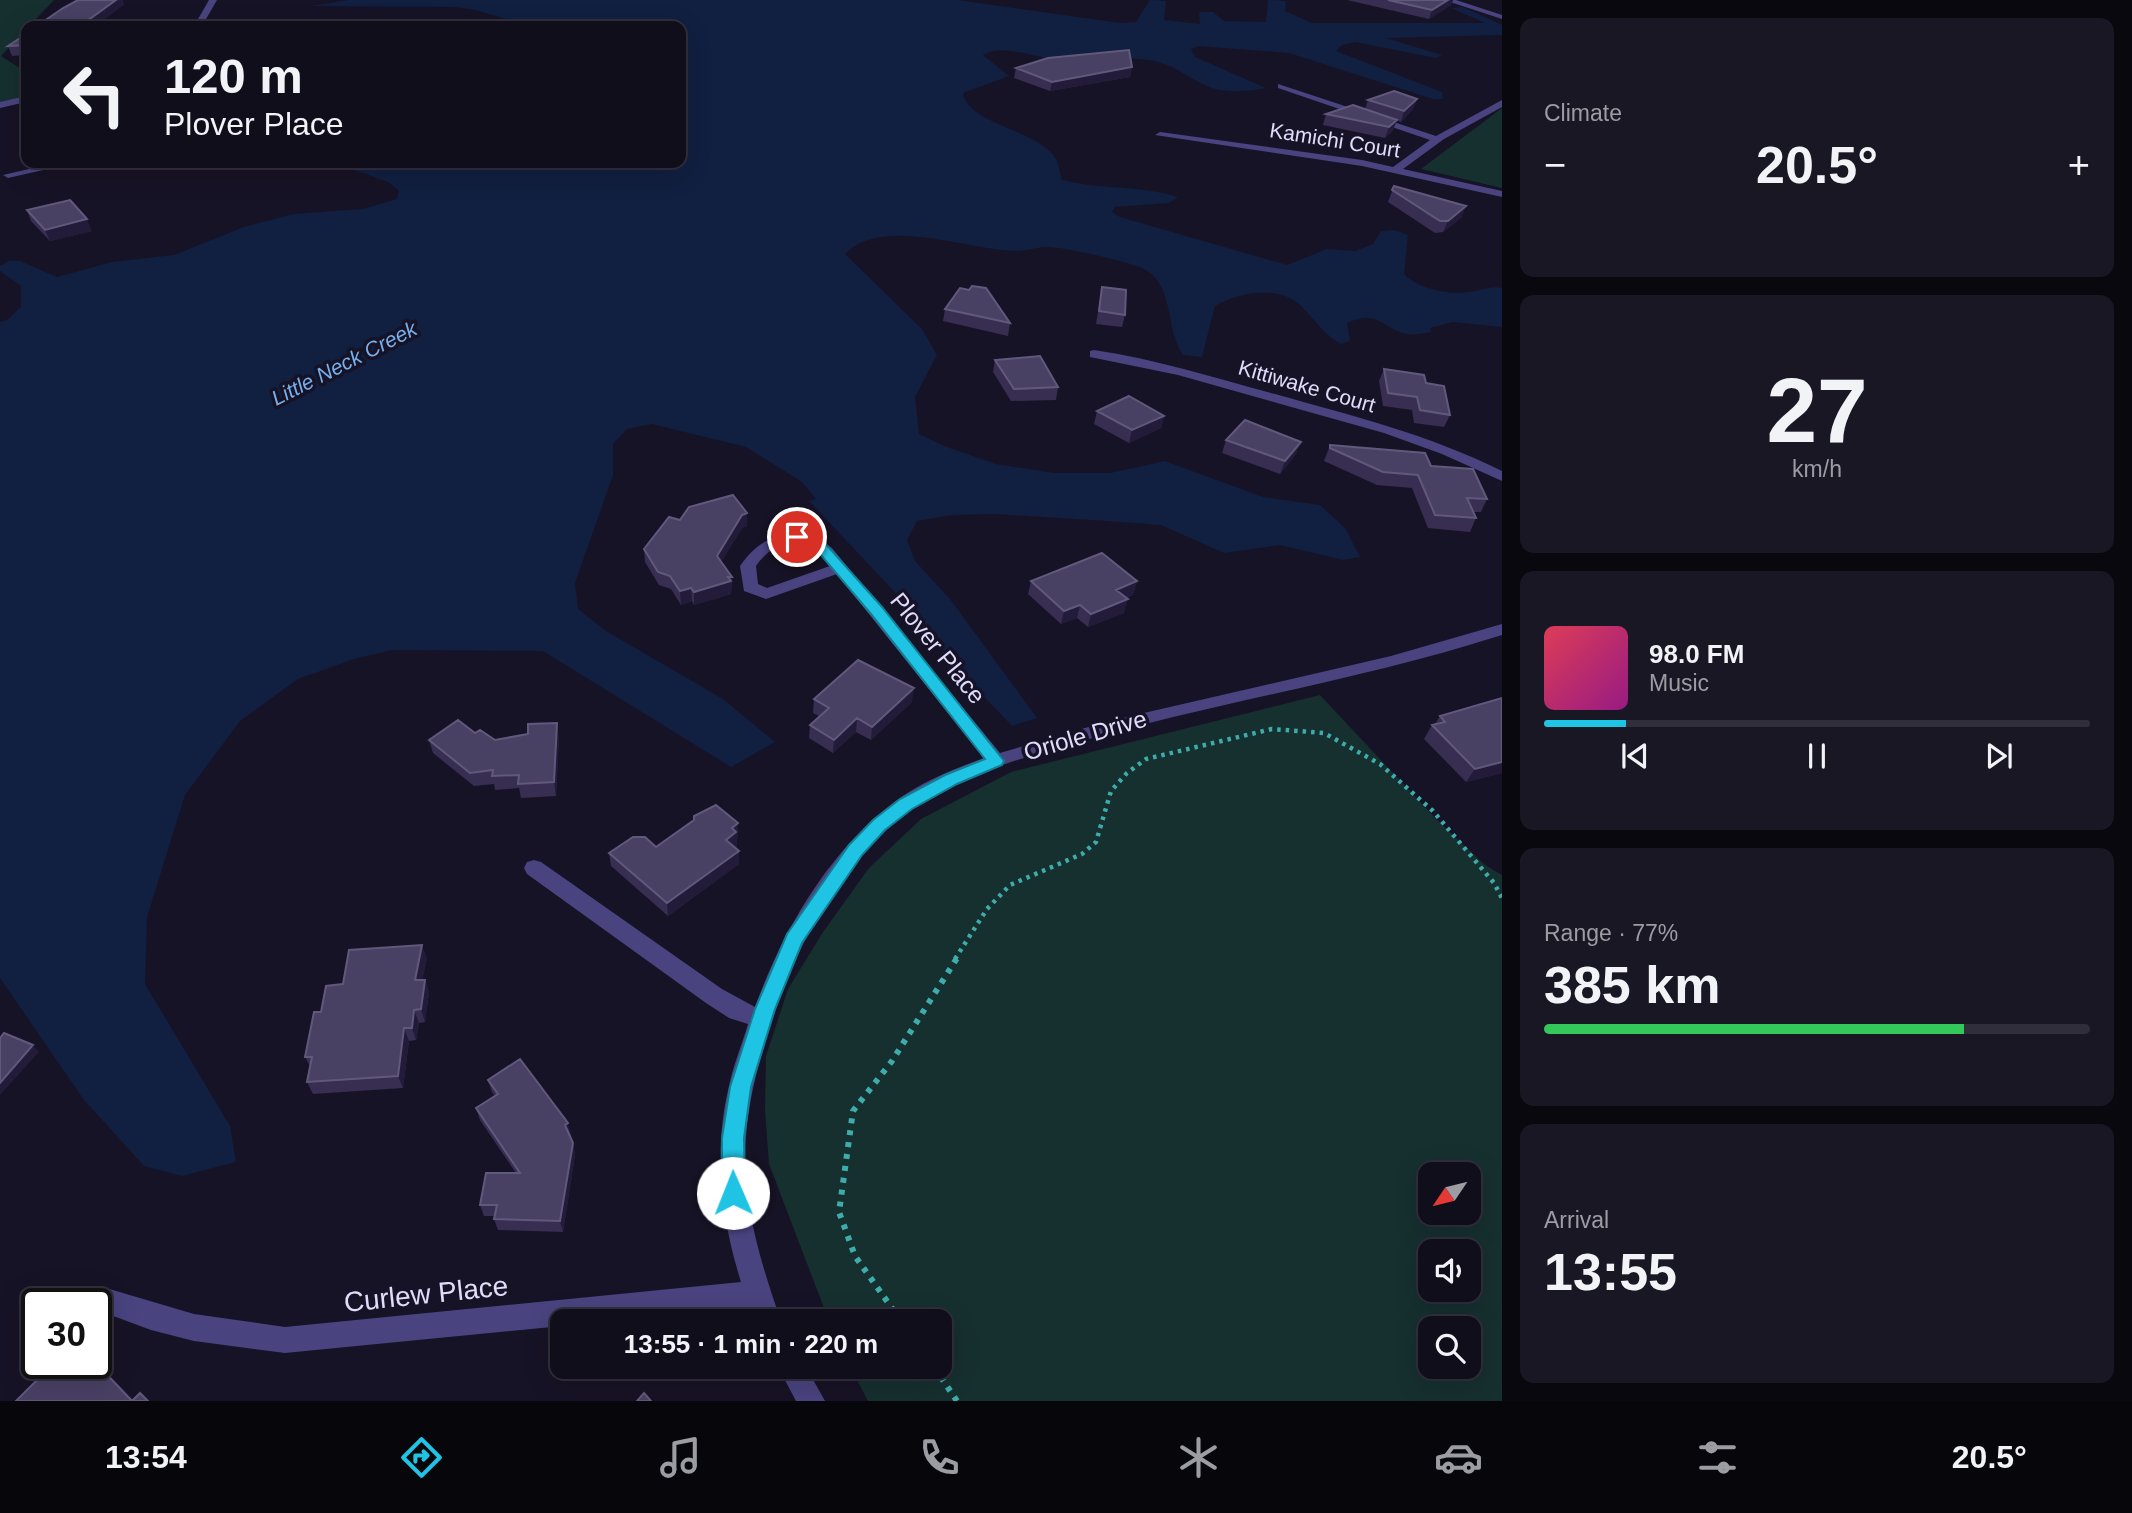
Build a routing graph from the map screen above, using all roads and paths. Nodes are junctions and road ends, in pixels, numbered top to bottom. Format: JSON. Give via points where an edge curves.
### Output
{"nodes":[{"id":1,"x":213,"y":0,"type":"edge"},
{"id":2,"x":1448,"y":0,"type":"edge"},
{"id":3,"x":1502,"y":17,"type":"edge"},
{"id":4,"x":201,"y":21,"type":"edge"},
{"id":5,"x":1281,"y":86,"type":"dead end"},
{"id":6,"x":21,"y":100,"type":"edge"},
{"id":7,"x":1502,"y":103,"type":"edge"},
{"id":8,"x":0,"y":105,"type":"edge"},
{"id":9,"x":1160,"y":135,"type":"dead end"},
{"id":10,"x":1438,"y":140,"type":"junction"},
{"id":11,"x":44,"y":168,"type":"edge"},
{"id":12,"x":1397,"y":169,"type":"junction"},
{"id":13,"x":8,"y":175,"type":"dead end"},
{"id":14,"x":1502,"y":194,"type":"edge"},
{"id":15,"x":1094,"y":354,"type":"dead end"},
{"id":16,"x":1486,"y":468,"type":"junction"},
{"id":17,"x":1502,"y":471,"type":"edge"},
{"id":18,"x":1502,"y":477,"type":"edge"},
{"id":19,"x":839,"y":568,"type":"junction"},
{"id":20,"x":1502,"y":629,"type":"edge"},
{"id":21,"x":996,"y":761,"type":"junction"},
{"id":22,"x":534,"y":869,"type":"dead end"},
{"id":23,"x":1502,"y":898,"type":"edge"},
{"id":24,"x":762,"y":1019,"type":"junction"},
{"id":25,"x":756,"y":1293,"type":"junction"},
{"id":26,"x":112,"y":1303,"type":"edge"},
{"id":27,"x":763,"y":1309,"type":"edge"},
{"id":28,"x":893,"y":1309,"type":"edge"},
{"id":29,"x":798,"y":1379,"type":"edge"},
{"id":30,"x":942,"y":1379,"type":"edge"},
{"id":31,"x":811,"y":1401,"type":"edge"},
{"id":32,"x":957,"y":1401,"type":"edge"}],
"edges":[{"from":1,"to":4,"type":"street"},
{"from":2,"to":3,"type":"street"},
{"from":5,"to":10,"type":"street"},
{"from":6,"to":8,"type":"street"},
{"from":7,"to":10,"type":"street"},
{"from":9,"to":12,"type":"street","name":"Kamichi Court"},
{"from":10,"to":12,"type":"street"},
{"from":11,"to":13,"type":"street"},
{"from":12,"to":14,"type":"street","name":"Kamichi Court"},
{"from":15,"to":16,"type":"street","name":"Kittiwake Court","via":[[1140,361],[1386,429]]},
{"from":16,"to":17,"type":"street"},
{"from":16,"to":18,"type":"street","name":"Kittiwake Court"},
{"from":19,"to":19,"type":"street","name":"Plover Place","via":[[820,545],[797,537],[775,540],[748,565],[750,587],[766,594]]},
{"from":19,"to":21,"type":"street","name":"Plover Place"},
{"from":20,"to":21,"type":"street","name":"Oriole Drive","via":[[1315,680],[1101,728]]},
{"from":21,"to":24,"type":"street","name":"Oriole Drive","via":[[906,804],[856,850],[794,939]]},
{"from":22,"to":24,"type":"street","via":[[714,996]]},
{"from":23,"to":28,"type":"path","via":[[1433,811],[1380,764],[1324,733],[1272,729],[1146,759],[1111,791],[1096,842],[1082,854],[1010,885],[987,909],[892,1061],[853,1111],[839,1212],[855,1256]]},
{"from":24,"to":25,"type":"street","name":"Oriole Drive","via":[[740,1087],[733,1138],[733,1193]]},
{"from":25,"to":26,"type":"street","name":"Curlew Place","via":[[285,1340],[225,1336],[156,1320]]},
{"from":25,"to":27,"type":"street","name":"Oriole Drive"},
{"from":29,"to":31,"type":"street"},
{"from":30,"to":32,"type":"path"}]}
